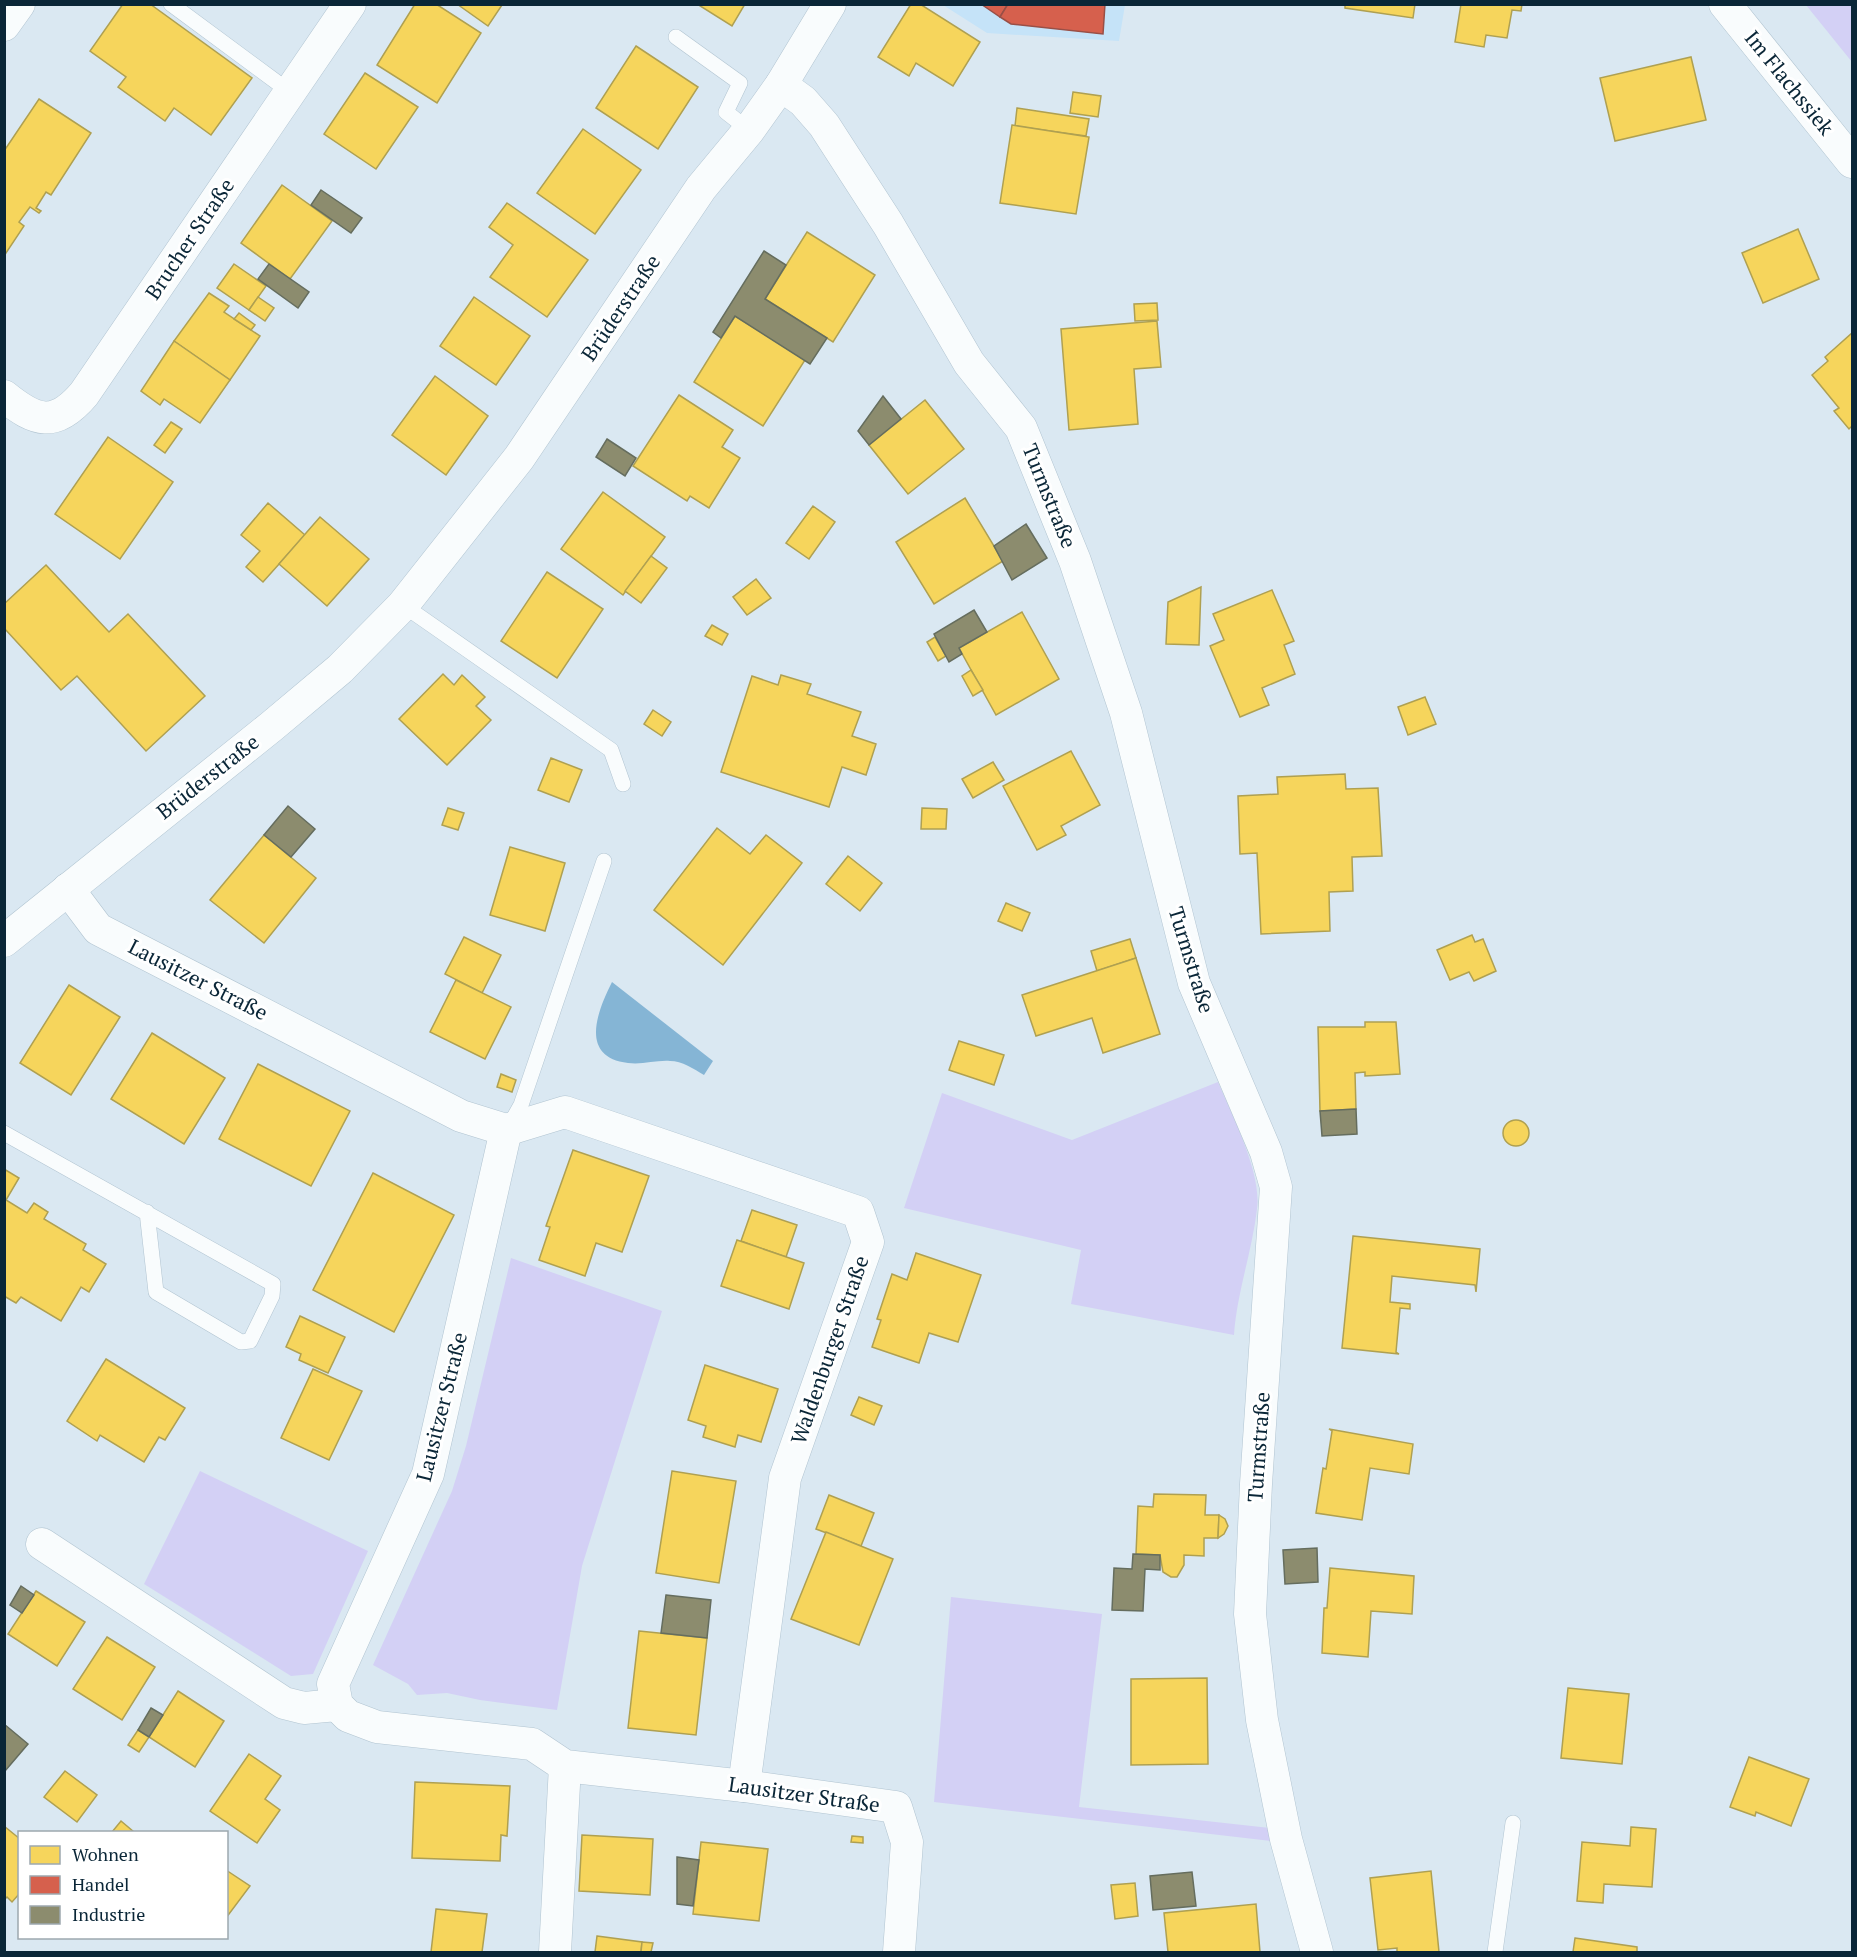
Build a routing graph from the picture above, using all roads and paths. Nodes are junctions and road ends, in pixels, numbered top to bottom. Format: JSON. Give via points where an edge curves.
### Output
{"nodes":[{"id":1,"x":19,"y":4,"type":"edge"},
{"id":2,"x":171,"y":4,"type":"edge"},
{"id":3,"x":350,"y":4,"type":"edge"},
{"id":4,"x":830,"y":4,"type":"edge"},
{"id":5,"x":1725,"y":4,"type":"edge"},
{"id":6,"x":4,"y":25,"type":"edge"},
{"id":7,"x":676,"y":38,"type":"dead end"},
{"id":8,"x":781,"y":85,"type":"junction"},
{"id":9,"x":290,"y":92,"type":"junction"},
{"id":10,"x":749,"y":129,"type":"junction"},
{"id":11,"x":1852,"y":162,"type":"edge"},
{"id":12,"x":4,"y":396,"type":"edge"},
{"id":13,"x":403,"y":605,"type":"junction"},
{"id":14,"x":623,"y":784,"type":"dead end"},
{"id":15,"x":604,"y":861,"type":"dead end"},
{"id":16,"x":68,"y":889,"type":"junction"},
{"id":17,"x":4,"y":941,"type":"edge"},
{"id":18,"x":506,"y":1130,"type":"junction"},
{"id":19,"x":4,"y":1133,"type":"edge"},
{"id":20,"x":147,"y":1212,"type":"junction"},
{"id":21,"x":42,"y":1544,"type":"dead end"},
{"id":22,"x":337,"y":1705,"type":"junction"},
{"id":23,"x":565,"y":1766,"type":"junction"},
{"id":24,"x":744,"y":1785,"type":"junction"},
{"id":25,"x":1514,"y":1823,"type":"dead end"},
{"id":26,"x":555,"y":1953,"type":"edge"},
{"id":27,"x":898,"y":1953,"type":"edge"},
{"id":28,"x":1317,"y":1953,"type":"edge"},
{"id":29,"x":1495,"y":1953,"type":"edge"}],
"edges":[{"from":1,"to":6,"type":"street"},
{"from":2,"to":9,"type":"lane"},
{"from":3,"to":9,"type":"street","name":"Brucher Straße"},
{"from":4,"to":8,"type":"street","name":"Brüderstraße"},
{"from":5,"to":11,"type":"street","name":"Im Flachssiek"},
{"from":7,"to":10,"type":"lane","via":[[740,83],[726,112]]},
{"from":8,"to":10,"type":"street","name":"Brüderstraße"},
{"from":8,"to":28,"type":"street","name":"Turmstraße","via":[[803,101],[824,125],[888,224],[969,363],[1021,428],[1075,561],[1126,713],[1194,983],[1266,1152],[1276,1187],[1250,1614],[1262,1720],[1286,1839]]},
{"from":9,"to":12,"type":"street","name":"Brucher Straße","via":[[70,411],[49,419],[26,413]]},
{"from":10,"to":13,"type":"street","name":"Brüderstraße","via":[[701,188],[519,458]]},
{"from":13,"to":14,"type":"lane","via":[[610,750]]},
{"from":13,"to":16,"type":"street","name":"Brüderstraße","via":[[340,669]]},
{"from":15,"to":18,"type":"lane","name":"Lausitzer Straße","via":[[521,1105]]},
{"from":16,"to":17,"type":"street","name":"Brüderstraße"},
{"from":16,"to":18,"type":"street","name":"Lausitzer Straße","via":[[98,929],[461,1116]]},
{"from":18,"to":22,"type":"street","name":"Lausitzer Straße","via":[[428,1474],[333,1684]]},
{"from":18,"to":24,"type":"street","name":"Waldenburger Straße","via":[[565,1112],[858,1212],[868,1242],[785,1478]]},
{"from":19,"to":20,"type":"lane"},
{"from":20,"to":20,"type":"lane","via":[[156,1292],[241,1342],[250,1341],[272,1296],[273,1284]]},
{"from":21,"to":22,"type":"street","via":[[284,1703],[304,1708]]},
{"from":22,"to":23,"type":"street","name":"Lausitzer Straße","via":[[348,1716],[377,1727],[532,1744]]},
{"from":23,"to":24,"type":"street","name":"Lausitzer Straße"},
{"from":23,"to":26,"type":"street"},
{"from":24,"to":27,"type":"street","name":"Lausitzer Straße","via":[[896,1807],[907,1842]]},
{"from":25,"to":29,"type":"lane"}]}
